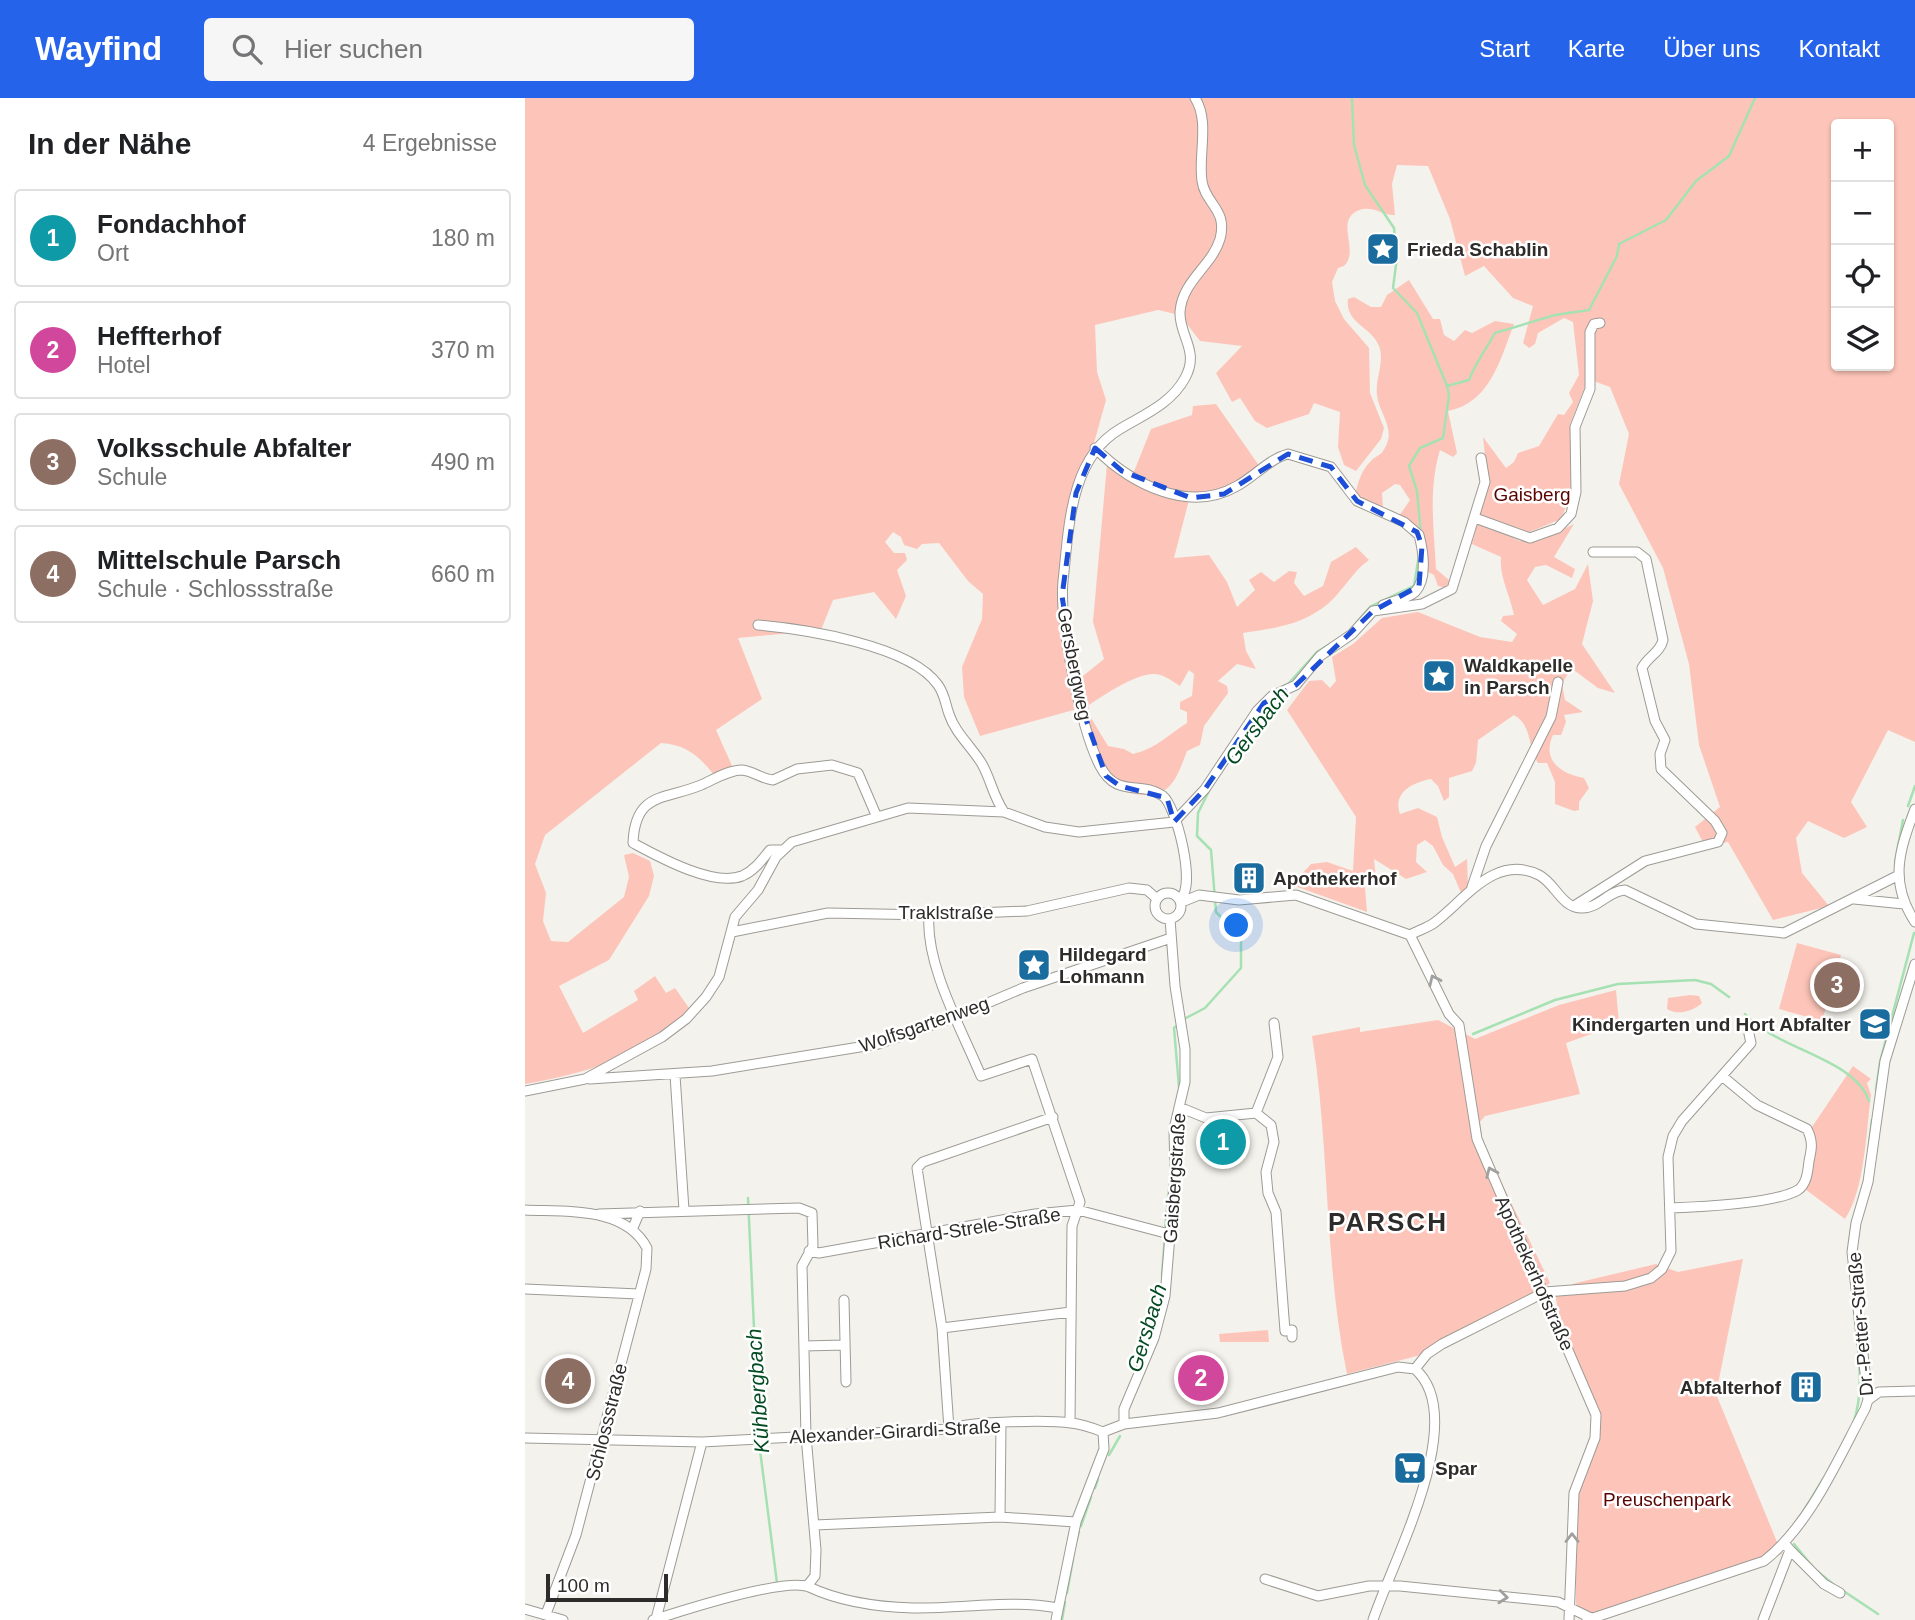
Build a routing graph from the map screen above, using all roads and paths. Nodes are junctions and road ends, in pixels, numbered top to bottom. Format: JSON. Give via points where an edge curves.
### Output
{"nodes":[{"id":1,"x":1195,"y":98,"type":"edge"},
{"id":2,"x":1600,"y":323,"type":"dead end"},
{"id":3,"x":1095,"y":448,"type":"junction"},
{"id":4,"x":1481,"y":458,"type":"dead end"},
{"id":5,"x":1475,"y":518,"type":"junction"},
{"id":6,"x":1593,"y":552,"type":"dead end"},
{"id":7,"x":1373,"y":611,"type":"junction"},
{"id":8,"x":758,"y":625,"type":"dead end"},
{"id":9,"x":1558,"y":682,"type":"dead end"},
{"id":10,"x":1915,"y":809,"type":"edge"},
{"id":11,"x":1004,"y":812,"type":"junction"},
{"id":12,"x":876,"y":816,"type":"junction"},
{"id":13,"x":1174,"y":822,"type":"junction"},
{"id":14,"x":782,"y":850,"type":"junction"},
{"id":15,"x":1897,"y":876,"type":"junction"},
{"id":16,"x":1472,"y":887,"type":"junction"},
{"id":17,"x":1156,"y":898,"type":"junction"},
{"id":18,"x":1854,"y":899,"type":"junction"},
{"id":19,"x":1180,"y":901,"type":"junction"},
{"id":20,"x":1904,"y":904,"type":"junction"},
{"id":21,"x":1574,"y":906,"type":"junction"},
{"id":22,"x":929,"y":915,"type":"junction"},
{"id":23,"x":1170,"y":919,"type":"junction"},
{"id":24,"x":1915,"y":922,"type":"edge"},
{"id":25,"x":732,"y":932,"type":"junction"},
{"id":26,"x":1410,"y":935,"type":"junction"},
{"id":27,"x":1171,"y":938,"type":"junction"},
{"id":28,"x":1915,"y":964,"type":"edge"},
{"id":29,"x":957,"y":1016,"type":"junction"},
{"id":30,"x":1274,"y":1023,"type":"dead end"},
{"id":31,"x":1749,"y":1034,"type":"dead end"},
{"id":32,"x":674,"y":1075,"type":"junction"},
{"id":33,"x":1722,"y":1076,"type":"junction"},
{"id":34,"x":585,"y":1079,"type":"junction"},
{"id":35,"x":525,"y":1091,"type":"edge"},
{"id":36,"x":1179,"y":1107,"type":"junction"},
{"id":37,"x":1256,"y":1113,"type":"junction"},
{"id":38,"x":1053,"y":1117,"type":"junction"},
{"id":39,"x":1670,"y":1208,"type":"junction"},
{"id":40,"x":525,"y":1210,"type":"edge"},
{"id":41,"x":684,"y":1210,"type":"junction"},
{"id":42,"x":1078,"y":1210,"type":"junction"},
{"id":43,"x":640,"y":1211,"type":"junction"},
{"id":44,"x":599,"y":1214,"type":"junction"},
{"id":45,"x":632,"y":1230,"type":"junction"},
{"id":46,"x":1165,"y":1233,"type":"junction"},
{"id":47,"x":927,"y":1234,"type":"junction"},
{"id":48,"x":809,"y":1251,"type":"junction"},
{"id":49,"x":525,"y":1289,"type":"edge"},
{"id":50,"x":1545,"y":1292,"type":"junction"},
{"id":51,"x":639,"y":1294,"type":"junction"},
{"id":52,"x":844,"y":1300,"type":"dead end"},
{"id":53,"x":1070,"y":1312,"type":"junction"},
{"id":54,"x":942,"y":1328,"type":"junction"},
{"id":55,"x":1292,"y":1337,"type":"dead end"},
{"id":56,"x":844,"y":1345,"type":"junction"},
{"id":57,"x":804,"y":1346,"type":"junction"},
{"id":58,"x":1415,"y":1369,"type":"junction"},
{"id":59,"x":846,"y":1382,"type":"dead end"},
{"id":60,"x":1915,"y":1391,"type":"edge"},
{"id":61,"x":1868,"y":1400,"type":"junction"},
{"id":62,"x":1070,"y":1423,"type":"junction"},
{"id":63,"x":1000,"y":1424,"type":"junction"},
{"id":64,"x":1124,"y":1424,"type":"junction"},
{"id":65,"x":949,"y":1429,"type":"junction"},
{"id":66,"x":1103,"y":1432,"type":"junction"},
{"id":67,"x":806,"y":1436,"type":"junction"},
{"id":68,"x":525,"y":1438,"type":"edge"},
{"id":69,"x":602,"y":1441,"type":"junction"},
{"id":70,"x":702,"y":1442,"type":"junction"},
{"id":71,"x":1000,"y":1517,"type":"junction"},
{"id":72,"x":1076,"y":1522,"type":"junction"},
{"id":73,"x":815,"y":1525,"type":"junction"},
{"id":74,"x":1788,"y":1547,"type":"junction"},
{"id":75,"x":1265,"y":1579,"type":"dead end"},
{"id":76,"x":1384,"y":1585,"type":"junction"},
{"id":77,"x":807,"y":1586,"type":"junction"},
{"id":78,"x":1840,"y":1593,"type":"dead end"},
{"id":79,"x":1570,"y":1606,"type":"junction"},
{"id":80,"x":1058,"y":1608,"type":"junction"},
{"id":81,"x":525,"y":1609,"type":"edge"},
{"id":82,"x":546,"y":1614,"type":"junction"},
{"id":83,"x":654,"y":1619,"type":"edge"},
{"id":84,"x":1589,"y":1619,"type":"edge"},
{"id":85,"x":563,"y":1620,"type":"edge"},
{"id":86,"x":1056,"y":1620,"type":"edge"},
{"id":87,"x":1373,"y":1620,"type":"edge"},
{"id":88,"x":1569,"y":1620,"type":"edge"},
{"id":89,"x":1763,"y":1620,"type":"edge"}],
"edges":[{"from":1,"to":3,"type":"street","via":[[1201,117],[1203,187],[1220,213],[1221,229],[1216,248],[1196,273],[1181,305],[1190,345],[1187,374],[1166,401]]},
{"from":2,"to":5,"type":"street","via":[[1590,332],[1589,394],[1575,427],[1576,492],[1571,514],[1558,528],[1529,538]]},
{"from":3,"to":7,"type":"street","via":[[1122,471],[1191,498],[1224,494],[1283,455],[1331,467],[1357,501],[1404,522],[1419,535],[1421,580],[1415,592]]},
{"from":3,"to":13,"type":"street","name":"Gersbergweg","via":[[1076,493],[1062,588],[1078,697],[1106,776],[1120,786],[1165,797]]},
{"from":4,"to":5,"type":"street","via":[[1485,482]]},
{"from":5,"to":7,"type":"street","via":[[1452,589],[1422,604]]},
{"from":6,"to":21,"type":"street","via":[[1637,552],[1646,559],[1663,640],[1641,668],[1665,740],[1661,769],[1722,833],[1718,842],[1645,861]]},
{"from":7,"to":13,"type":"street","via":[[1291,687],[1257,710],[1225,762]]},
{"from":8,"to":11,"type":"street","via":[[820,633],[918,665],[947,699],[949,715],[982,764]]},
{"from":9,"to":16,"type":"street","via":[[1551,717],[1489,839]]},
{"from":10,"to":15,"type":"street"},
{"from":11,"to":12,"type":"street","via":[[908,808]]},
{"from":11,"to":13,"type":"street","via":[[1045,827],[1079,832]]},
{"from":12,"to":14,"type":"street","via":[[792,842]]},
{"from":12,"to":14,"type":"street","via":[[858,773],[843,766],[797,769],[773,780],[745,770],[659,796],[641,813],[633,835],[633,844],[719,878],[741,876],[770,850]]},
{"from":13,"to":19,"type":"street","via":[[1187,873],[1187,890]]},
{"from":14,"to":25,"type":"street","via":[[735,917]]},
{"from":15,"to":18,"type":"street"},
{"from":15,"to":20,"type":"street"},
{"from":16,"to":21,"type":"street","via":[[1496,874],[1523,870],[1545,878]]},
{"from":16,"to":26,"type":"street","via":[[1433,923]]},
{"from":17,"to":19,"type":"street","via":[[1170,892]]},
{"from":17,"to":22,"type":"street","name":"Traklstraße","via":[[1147,890],[1129,888],[1027,911]]},
{"from":17,"to":23,"type":"street","via":[[1155,911]]},
{"from":18,"to":20,"type":"street"},
{"from":18,"to":21,"type":"street","via":[[1792,931],[1774,933],[1696,924],[1625,890],[1591,906]]},
{"from":19,"to":23,"type":"street","via":[[1177,915]]},
{"from":19,"to":26,"type":"street","via":[[1194,895],[1239,900],[1296,895]]},
{"from":20,"to":24,"type":"street"},
{"from":22,"to":25,"type":"street","name":"Traklstraße","via":[[828,913]]},
{"from":22,"to":29,"type":"street","via":[[930,945]]},
{"from":23,"to":27,"type":"street","name":"Gaisbergstraße"},
{"from":25,"to":34,"type":"street","via":[[719,977],[693,1011],[663,1037]]},
{"from":50,"to":26,"type":"street","name":"Apothekerhofstraße","one_way":true,"via":[[1476,1139],[1459,1025],[1449,1014]]},
{"from":27,"to":29,"type":"street","name":"Wolfsgartenweg","via":[[1023,988]]},
{"from":27,"to":36,"type":"street","name":"Gaisbergstraße","via":[[1186,1069]]},
{"from":28,"to":61,"type":"street","name":"Dr.-Petter-Straße","via":[[1883,1071],[1868,1182],[1852,1252]]},
{"from":29,"to":32,"type":"street","name":"Wolfsgartenweg","via":[[878,1044]]},
{"from":29,"to":38,"type":"street","via":[[981,1076],[1032,1059]]},
{"from":30,"to":37,"type":"street","via":[[1278,1058]]},
{"from":31,"to":33,"type":"street","via":[[1751,1043]]},
{"from":32,"to":34,"type":"street","name":"Wolfsgartenweg"},
{"from":32,"to":41,"type":"street"},
{"from":33,"to":39,"type":"street","via":[[1673,1136],[1668,1157]]},
{"from":33,"to":39,"type":"street","via":[[1757,1105],[1807,1129],[1812,1144],[1805,1182],[1799,1189],[1736,1204]]},
{"from":34,"to":35,"type":"street"},
{"from":36,"to":37,"type":"street","via":[[1206,1118]]},
{"from":36,"to":46,"type":"street","name":"Gaisbergstraße","via":[[1174,1129],[1175,1175]]},
{"from":37,"to":55,"type":"street","via":[[1273,1132],[1266,1172],[1276,1212],[1285,1331],[1292,1330]]},
{"from":38,"to":42,"type":"street","via":[[1080,1202]]},
{"from":38,"to":47,"type":"street","via":[[916,1168]]},
{"from":39,"to":50,"type":"street","via":[[1671,1251],[1657,1274],[1614,1288]]},
{"from":40,"to":44,"type":"street"},
{"from":41,"to":43,"type":"street"},
{"from":41,"to":48,"type":"street","via":[[810,1211],[813,1246]]},
{"from":42,"to":46,"type":"street","name":"Richard-Strele-Straße"},
{"from":42,"to":47,"type":"street","name":"Richard-Strele-Straße"},
{"from":42,"to":53,"type":"street","via":[[1072,1226]]},
{"from":43,"to":44,"type":"street"},
{"from":43,"to":45,"type":"street"},
{"from":44,"to":45,"type":"street"},
{"from":45,"to":51,"type":"street","name":"Schlossstraße","via":[[647,1248]]},
{"from":46,"to":64,"type":"street","name":"Gaisbergstraße","via":[[1161,1312],[1124,1409]]},
{"from":47,"to":48,"type":"street","name":"Richard-Strele-Straße"},
{"from":47,"to":54,"type":"street"},
{"from":48,"to":57,"type":"street","via":[[802,1266]]},
{"from":49,"to":51,"type":"street"},
{"from":50,"to":58,"type":"street","via":[[1442,1344]]},
{"from":79,"to":50,"type":"street","name":"Apothekerhofstraße","one_way":true,"via":[[1574,1493],[1598,1422]]},
{"from":51,"to":69,"type":"street","name":"Schlossstraße"},
{"from":52,"to":56,"type":"street"},
{"from":53,"to":54,"type":"street"},
{"from":53,"to":62,"type":"street"},
{"from":54,"to":65,"type":"street"},
{"from":56,"to":57,"type":"street"},
{"from":56,"to":59,"type":"street"},
{"from":57,"to":67,"type":"street"},
{"from":58,"to":64,"type":"street","via":[[1398,1367],[1200,1416]]},
{"from":58,"to":76,"type":"street","via":[[1429,1388],[1435,1445]]},
{"from":60,"to":61,"type":"street","via":[[1879,1392]]},
{"from":61,"to":74,"type":"street","name":"Dr.-Petter-Straße"},
{"from":62,"to":63,"type":"street","name":"Alexander-Girardi-Straße"},
{"from":62,"to":66,"type":"street","name":"Alexander-Girardi-Straße"},
{"from":63,"to":65,"type":"street","name":"Alexander-Girardi-Straße"},
{"from":63,"to":71,"type":"street"},
{"from":64,"to":66,"type":"street"},
{"from":65,"to":67,"type":"street","name":"Alexander-Girardi-Straße"},
{"from":66,"to":72,"type":"street","via":[[1104,1449]]},
{"from":67,"to":70,"type":"street","name":"Alexander-Girardi-Straße"},
{"from":67,"to":73,"type":"street"},
{"from":68,"to":69,"type":"street","name":"Alexander-Girardi-Straße"},
{"from":69,"to":70,"type":"street","name":"Alexander-Girardi-Straße"},
{"from":69,"to":82,"type":"street","name":"Schlossstraße","via":[[576,1535]]},
{"from":70,"to":83,"type":"street"},
{"from":71,"to":72,"type":"street"},
{"from":71,"to":73,"type":"street"},
{"from":72,"to":80,"type":"street"},
{"from":73,"to":77,"type":"street","via":[[816,1569]]},
{"from":74,"to":78,"type":"street","via":[[1824,1584]]},
{"from":74,"to":84,"type":"street","name":"Dr.-Petter-Straße","via":[[1763,1561]]},
{"from":74,"to":89,"type":"street"},
{"from":75,"to":76,"type":"street","name":"Dr.-Petter-Straße","via":[[1318,1596]]},
{"from":76,"to":79,"type":"street","name":"Dr.-Petter-Straße","one_way":true},
{"from":76,"to":87,"type":"street"},
{"from":77,"to":80,"type":"street","via":[[859,1603],[911,1608],[1011,1603]]},
{"from":77,"to":83,"type":"street","via":[[755,1591]]},
{"from":79,"to":84,"type":"street","name":"Dr.-Petter-Straße"},
{"from":79,"to":88,"type":"street","name":"Apothekerhofstraße"},
{"from":80,"to":86,"type":"street"},
{"from":81,"to":82,"type":"street"},
{"from":82,"to":85,"type":"street"}]}
